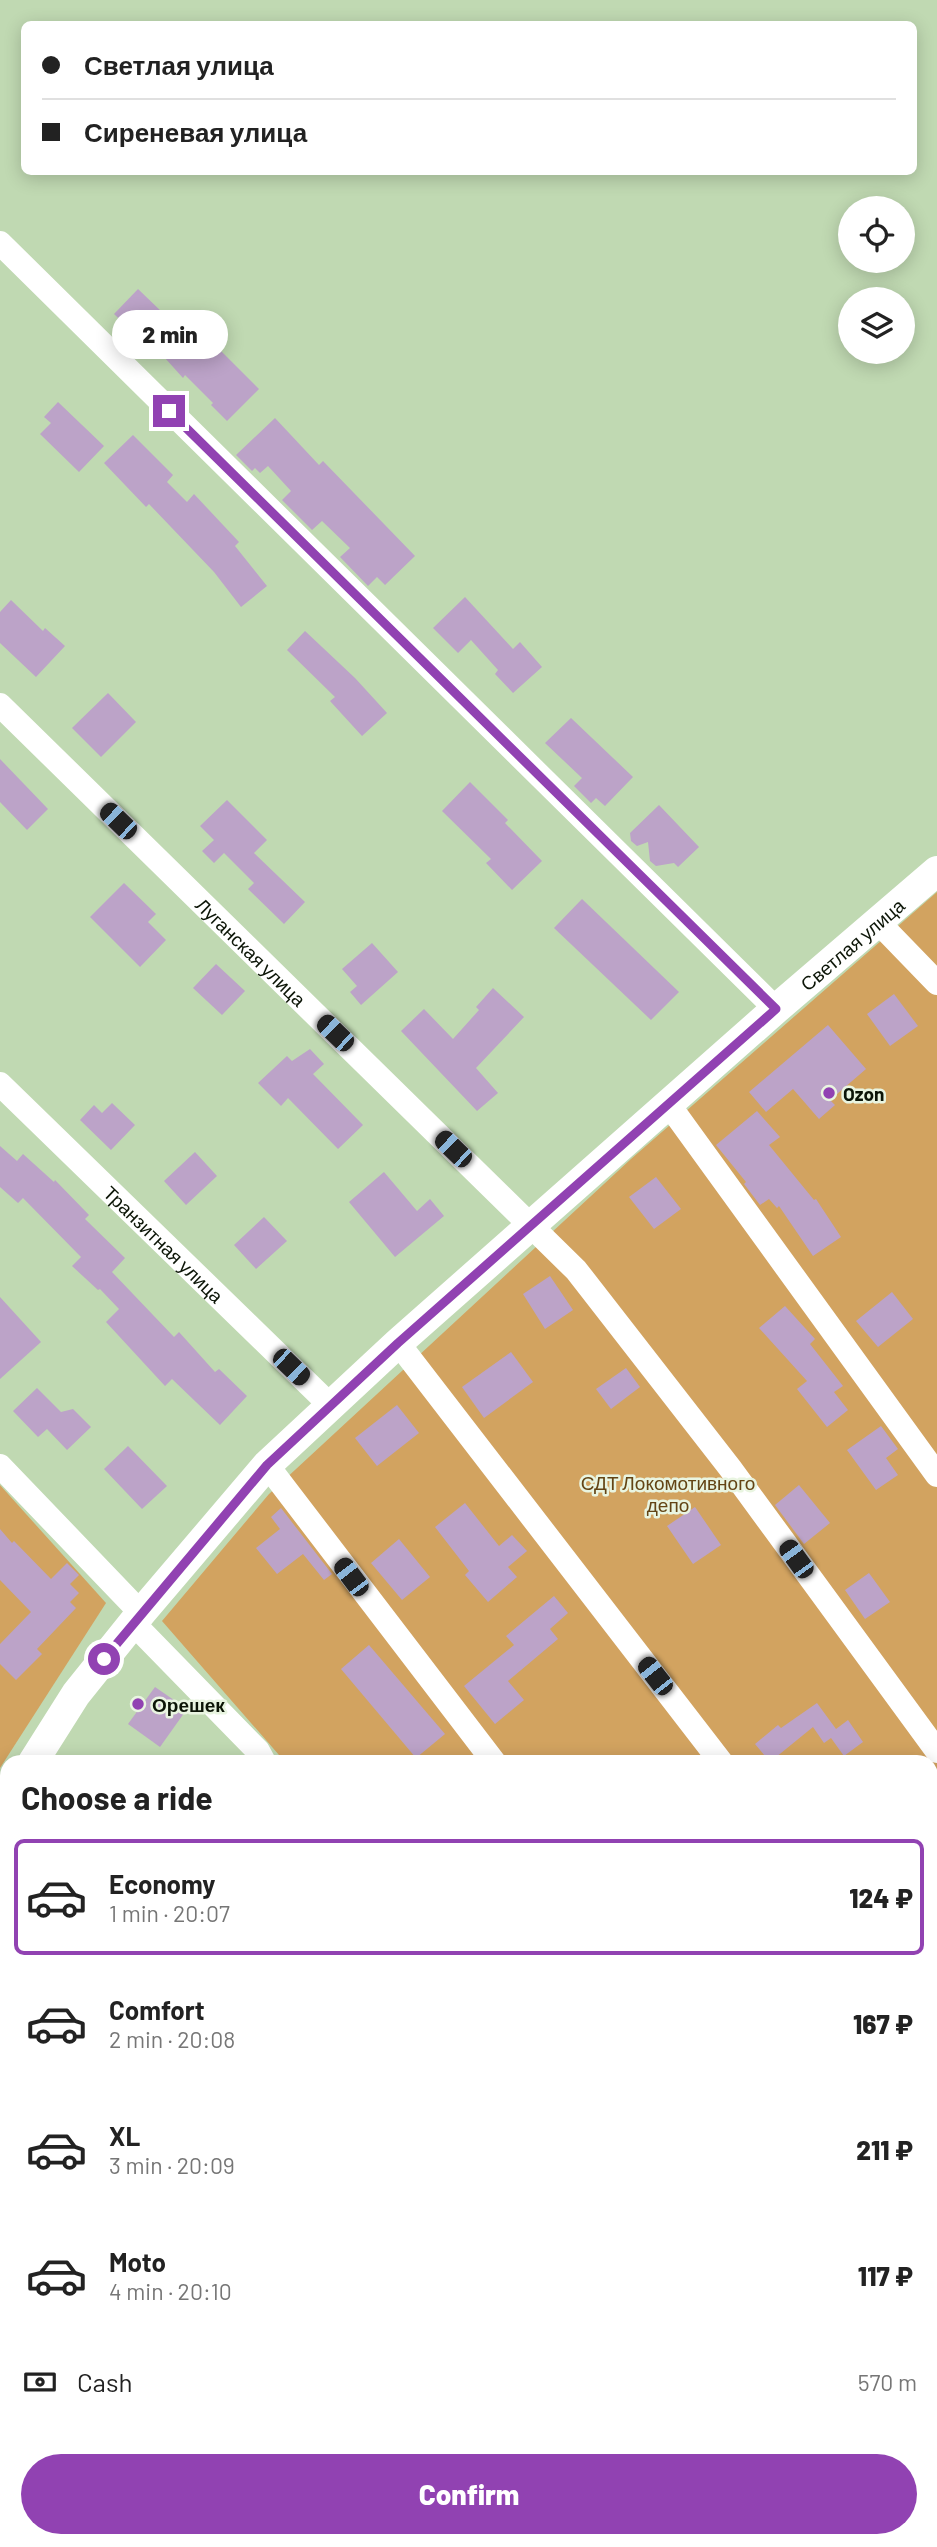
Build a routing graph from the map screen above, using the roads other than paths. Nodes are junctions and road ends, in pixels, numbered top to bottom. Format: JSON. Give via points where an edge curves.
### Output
{"nodes":[{"id":1,"x":0,"y":243,"type":"edge"},
{"id":2,"x":0,"y":705,"type":"edge"},
{"id":3,"x":937,"y":871,"type":"edge"},
{"id":4,"x":878,"y":922,"type":"junction"},
{"id":5,"x":937,"y":983,"type":"edge"},
{"id":6,"x":776,"y":1009,"type":"junction"},
{"id":7,"x":0,"y":1084,"type":"edge"},
{"id":8,"x":669,"y":1105,"type":"junction"},
{"id":9,"x":531,"y":1226,"type":"junction"},
{"id":10,"x":398,"y":1343,"type":"junction"},
{"id":11,"x":330,"y":1405,"type":"junction"},
{"id":12,"x":267,"y":1465,"type":"junction"},
{"id":13,"x":0,"y":1466,"type":"edge"},
{"id":14,"x":937,"y":1475,"type":"edge"},
{"id":15,"x":137,"y":1618,"type":"junction"},
{"id":16,"x":937,"y":1751,"type":"edge"},
{"id":17,"x":37,"y":1755,"type":"edge"},
{"id":18,"x":260,"y":1755,"type":"edge"},
{"id":19,"x":489,"y":1755,"type":"edge"},
{"id":20,"x":716,"y":1755,"type":"edge"}],
"edges":[{"from":1,"to":6,"type":"street"},
{"from":2,"to":9,"type":"street","name":"Луганская улица"},
{"from":3,"to":4,"type":"street","name":"Светлая улица"},
{"from":4,"to":5,"type":"street"},
{"from":4,"to":6,"type":"street","name":"Светлая улица"},
{"from":6,"to":8,"type":"street","name":"Светлая улица"},
{"from":7,"to":11,"type":"street","name":"Транзитная улица"},
{"from":8,"to":9,"type":"street","name":"Светлая улица"},
{"from":8,"to":14,"type":"street"},
{"from":9,"to":10,"type":"street","name":"Светлая улица"},
{"from":9,"to":16,"type":"street","name":"Луганская улица","via":[[576,1270],[730,1468]]},
{"from":10,"to":11,"type":"street","name":"Светлая улица"},
{"from":10,"to":20,"type":"street"},
{"from":11,"to":12,"type":"street","name":"Светлая улица"},
{"from":12,"to":15,"type":"street","name":"Светлая улица"},
{"from":12,"to":19,"type":"street"},
{"from":13,"to":15,"type":"street"},
{"from":15,"to":17,"type":"street","name":"Светлая улица","via":[[76,1694]]},
{"from":15,"to":18,"type":"street"}]}
